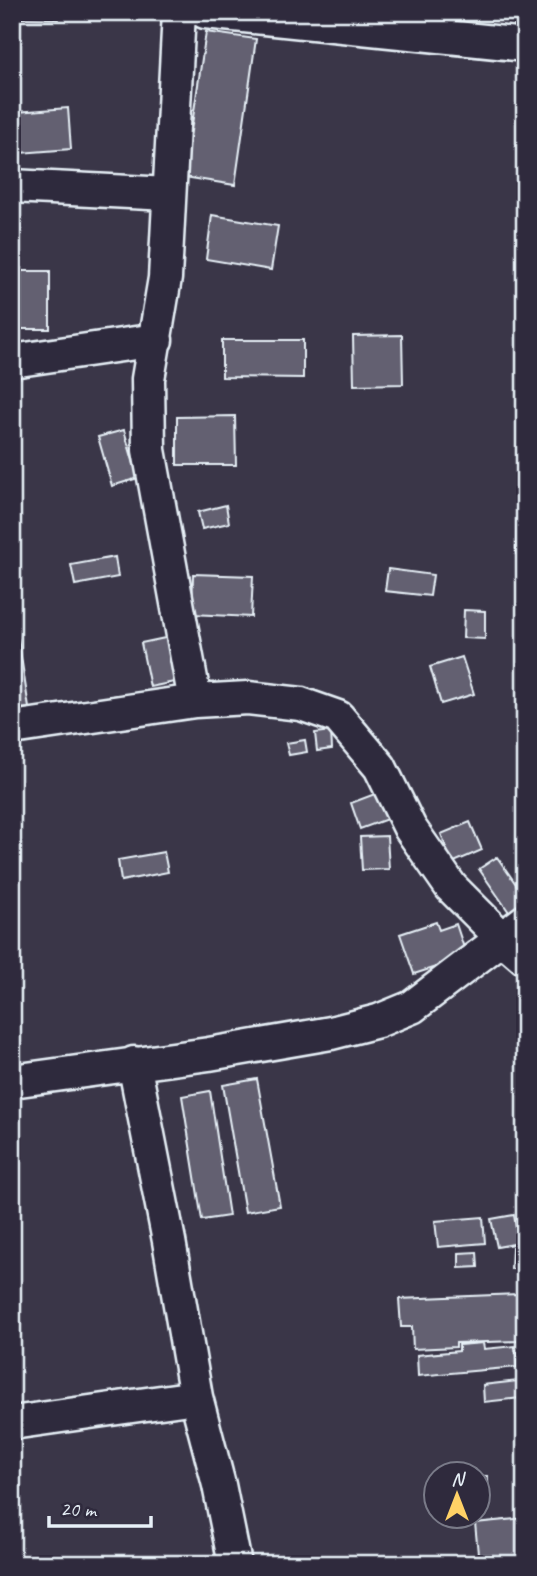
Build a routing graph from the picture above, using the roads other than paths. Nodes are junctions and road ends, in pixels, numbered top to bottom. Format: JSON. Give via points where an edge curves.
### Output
{"nodes":[{"id":1,"x":179,"y":12,"type":"edge"},
{"id":2,"x":205,"y":12,"type":"edge"},
{"id":3,"x":525,"y":45,"type":"edge"},
{"id":4,"x":12,"y":186,"type":"edge"},
{"id":5,"x":169,"y":194,"type":"junction"},
{"id":6,"x":156,"y":340,"type":"junction"},
{"id":7,"x":12,"y":360,"type":"edge"},
{"id":8,"x":195,"y":701,"type":"junction"},
{"id":9,"x":12,"y":728,"type":"edge"},
{"id":10,"x":517,"y":939,"type":"edge"},
{"id":11,"x":134,"y":1063,"type":"junction"},
{"id":12,"x":12,"y":1080,"type":"edge"},
{"id":13,"x":197,"y":1397,"type":"junction"},
{"id":14,"x":12,"y":1423,"type":"edge"},
{"id":15,"x":235,"y":1564,"type":"edge"}],
"edges":[{"from":1,"to":5,"type":"street"},
{"from":2,"to":3,"type":"street"},
{"from":4,"to":5,"type":"street"},
{"from":5,"to":6,"type":"street"},
{"from":6,"to":7,"type":"street"},
{"from":6,"to":8,"type":"street","via":[[148,379],[149,450]]},
{"from":8,"to":9,"type":"street"},
{"from":8,"to":10,"type":"street","via":[[248,698],[301,704],[338,717],[380,767],[410,828],[451,887]]},
{"from":10,"to":11,"type":"street","via":[[412,1007],[378,1021],[286,1041]]},
{"from":11,"to":12,"type":"street"},
{"from":11,"to":13,"type":"street"},
{"from":13,"to":14,"type":"street"},
{"from":13,"to":15,"type":"street"}]}
